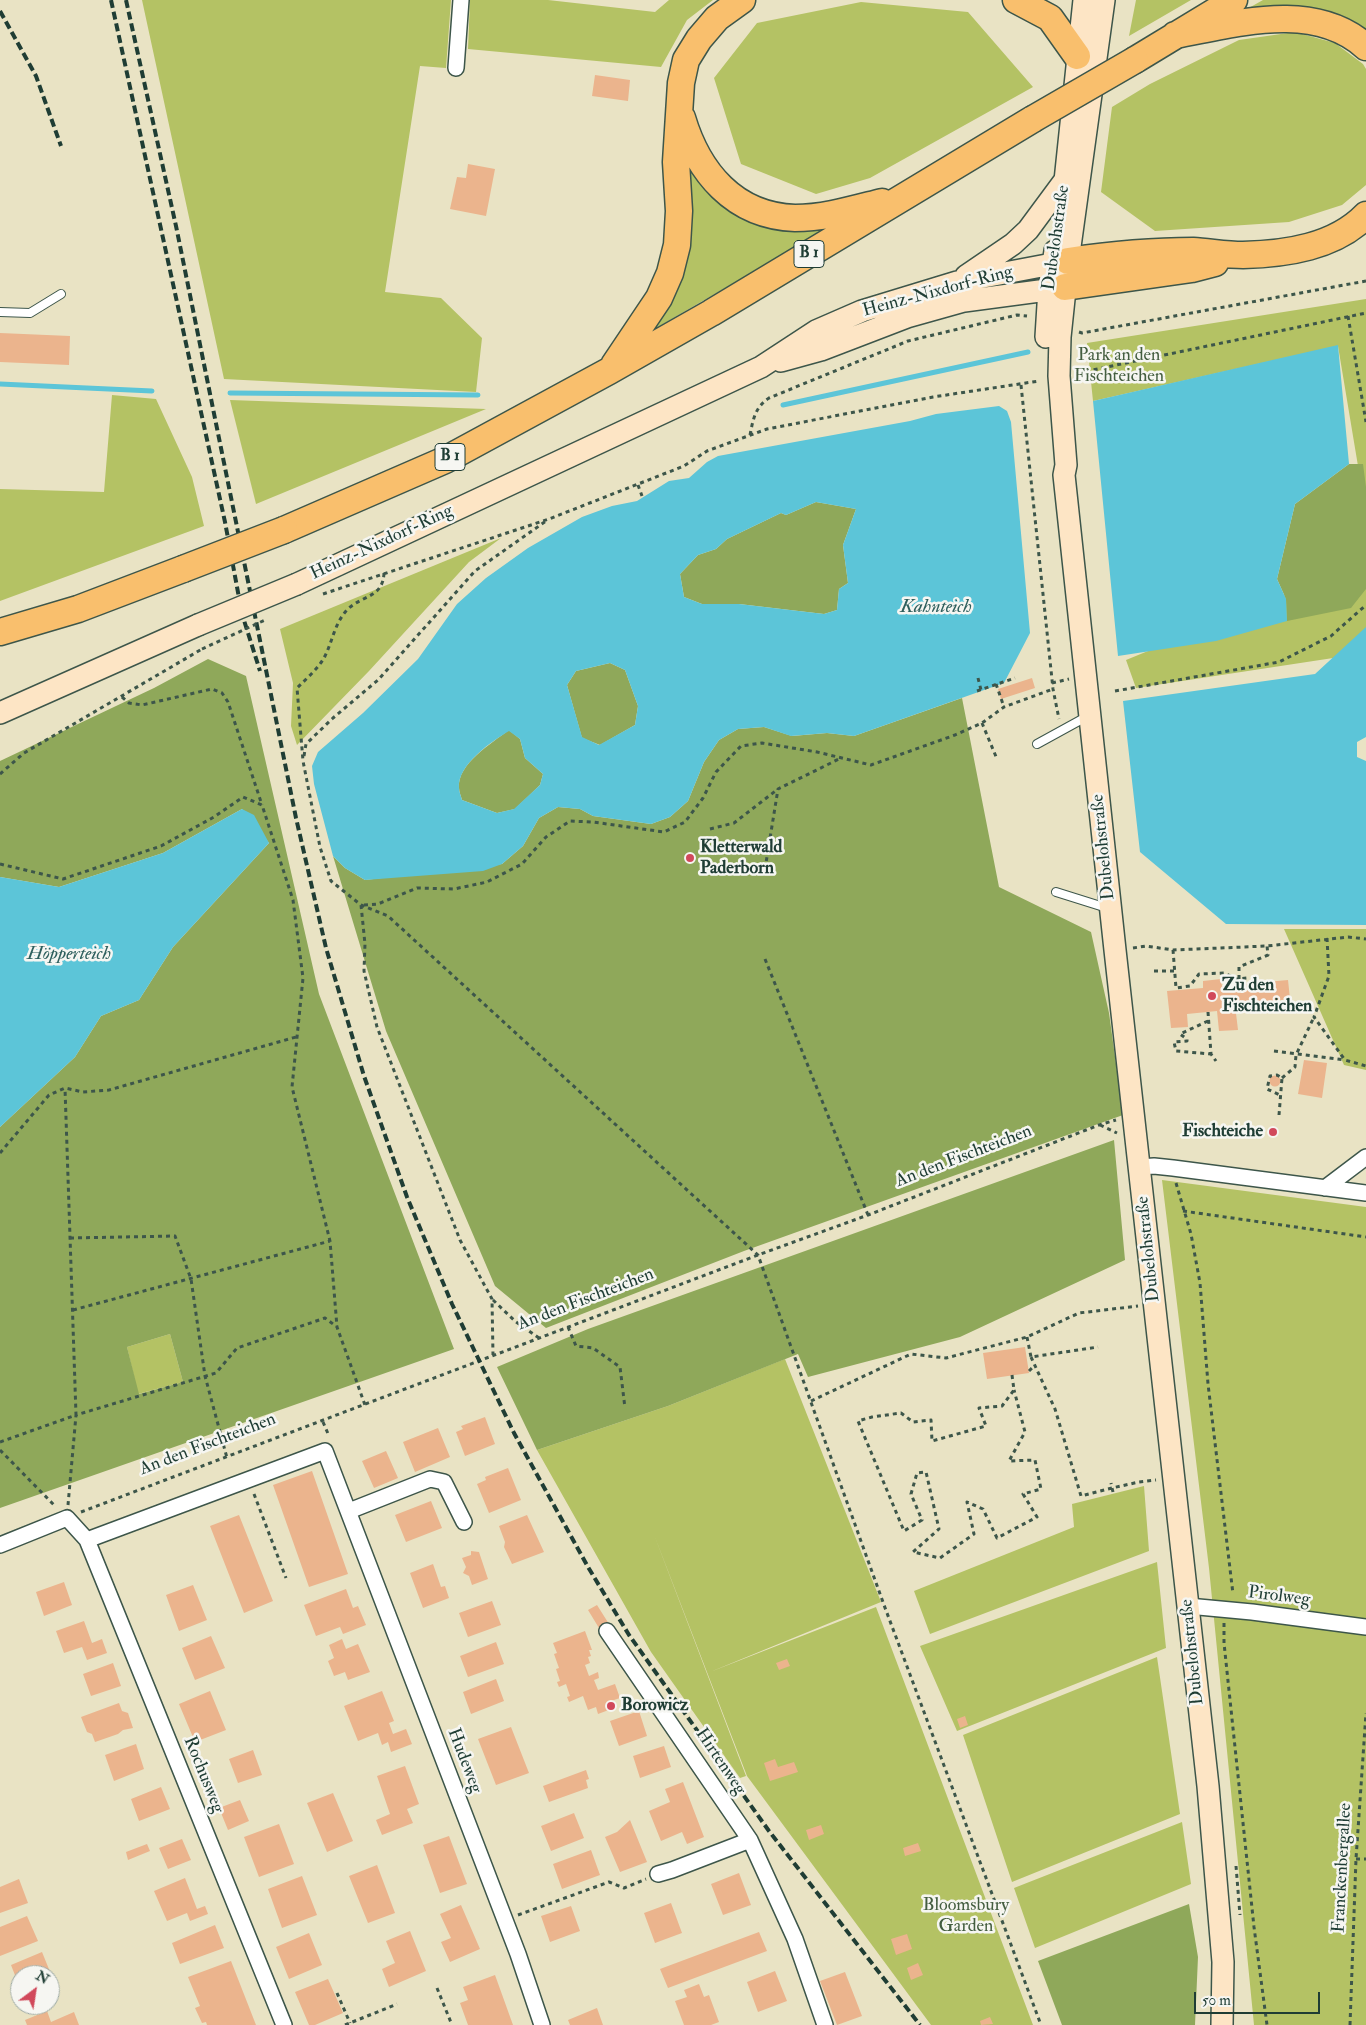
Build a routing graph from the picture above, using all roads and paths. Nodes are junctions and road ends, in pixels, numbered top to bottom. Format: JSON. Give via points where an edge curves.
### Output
{"nodes":[{"id":1,"x":461,"y":0,"type":"edge"},
{"id":2,"x":742,"y":0,"type":"edge"},
{"id":3,"x":1016,"y":0,"type":"edge"},
{"id":4,"x":1084,"y":0,"type":"edge"},
{"id":5,"x":1104,"y":0,"type":"edge"},
{"id":6,"x":1234,"y":0,"type":"edge"},
{"id":7,"x":1175,"y":35,"type":"junction"},
{"id":8,"x":1366,"y":47,"type":"edge"},
{"id":9,"x":1077,"y":56,"type":"junction"},
{"id":10,"x":456,"y":68,"type":"dead end"},
{"id":11,"x":679,"y":108,"type":"junction"},
{"id":12,"x":1065,"y":180,"type":"junction"},
{"id":13,"x":907,"y":196,"type":"junction"},
{"id":14,"x":1366,"y":215,"type":"edge"},
{"id":15,"x":1242,"y":255,"type":"junction"},
{"id":16,"x":1060,"y":262,"type":"junction"},
{"id":17,"x":1366,"y":281,"type":"edge"},
{"id":18,"x":957,"y":282,"type":"junction"},
{"id":19,"x":1057,"y":288,"type":"junction"},
{"id":20,"x":61,"y":294,"type":"dead end"},
{"id":21,"x":0,"y":312,"type":"edge"},
{"id":22,"x":1366,"y":312,"type":"edge"},
{"id":23,"x":1027,"y":316,"type":"dead end"},
{"id":24,"x":1348,"y":316,"type":"junction"},
{"id":25,"x":1076,"y":331,"type":"dead end"},
{"id":26,"x":761,"y":367,"type":"junction"},
{"id":27,"x":610,"y":371,"type":"junction"},
{"id":28,"x":1073,"y":374,"type":"dead end"},
{"id":29,"x":1039,"y":381,"type":"dead end"},
{"id":30,"x":1021,"y":385,"type":"junction"},
{"id":31,"x":1366,"y":422,"type":"edge"},
{"id":32,"x":750,"y":436,"type":"junction"},
{"id":33,"x":638,"y":485,"type":"junction"},
{"id":34,"x":642,"y":496,"type":"dead end"},
{"id":35,"x":548,"y":519,"type":"junction"},
{"id":36,"x":384,"y":572,"type":"junction"},
{"id":37,"x":322,"y":595,"type":"dead end"},
{"id":38,"x":1366,"y":605,"type":"edge"},
{"id":39,"x":270,"y":617,"type":"dead end"},
{"id":40,"x":0,"y":632,"type":"edge"},
{"id":41,"x":978,"y":678,"type":"dead end"},
{"id":42,"x":1015,"y":678,"type":"dead end"},
{"id":43,"x":1070,"y":679,"type":"dead end"},
{"id":44,"x":1052,"y":682,"type":"junction"},
{"id":45,"x":996,"y":684,"type":"junction"},
{"id":46,"x":1053,"y":689,"type":"junction"},
{"id":47,"x":981,"y":690,"type":"junction"},
{"id":48,"x":1115,"y":691,"type":"dead end"},
{"id":49,"x":976,"y":692,"type":"dead end"},
{"id":50,"x":122,"y":697,"type":"junction"},
{"id":51,"x":1004,"y":707,"type":"junction"},
{"id":52,"x":0,"y":713,"type":"edge"},
{"id":53,"x":1090,"y":716,"type":"junction"},
{"id":54,"x":982,"y":723,"type":"junction"},
{"id":55,"x":1060,"y":723,"type":"dead end"},
{"id":56,"x":1036,"y":744,"type":"dead end"},
{"id":57,"x":840,"y":759,"type":"junction"},
{"id":58,"x":997,"y":759,"type":"dead end"},
{"id":59,"x":303,"y":761,"type":"junction"},
{"id":60,"x":0,"y":774,"type":"edge"},
{"id":61,"x":778,"y":789,"type":"junction"},
{"id":62,"x":262,"y":806,"type":"junction"},
{"id":63,"x":710,"y":829,"type":"dead end"},
{"id":64,"x":0,"y":864,"type":"edge"},
{"id":65,"x":765,"y":869,"type":"dead end"},
{"id":66,"x":1056,"y":892,"type":"dead end"},
{"id":67,"x":361,"y":905,"type":"junction"},
{"id":68,"x":1111,"y":909,"type":"junction"},
{"id":69,"x":1327,"y":938,"type":"junction"},
{"id":70,"x":1366,"y":939,"type":"edge"},
{"id":71,"x":1267,"y":946,"type":"junction"},
{"id":72,"x":1128,"y":948,"type":"dead end"},
{"id":73,"x":1173,"y":950,"type":"junction"},
{"id":74,"x":765,"y":959,"type":"dead end"},
{"id":75,"x":1154,"y":971,"type":"dead end"},
{"id":76,"x":1175,"y":971,"type":"junction"},
{"id":77,"x":1247,"y":978,"type":"dead end"},
{"id":78,"x":1239,"y":979,"type":"junction"},
{"id":79,"x":1208,"y":1012,"type":"dead end"},
{"id":80,"x":1314,"y":1017,"type":"junction"},
{"id":81,"x":1208,"y":1021,"type":"junction"},
{"id":82,"x":296,"y":1037,"type":"junction"},
{"id":83,"x":1274,"y":1051,"type":"dead end"},
{"id":84,"x":1211,"y":1054,"type":"junction"},
{"id":85,"x":1296,"y":1055,"type":"junction"},
{"id":86,"x":1345,"y":1060,"type":"junction"},
{"id":87,"x":1216,"y":1061,"type":"dead end"},
{"id":88,"x":1366,"y":1066,"type":"edge"},
{"id":89,"x":1282,"y":1078,"type":"junction"},
{"id":90,"x":65,"y":1088,"type":"junction"},
{"id":91,"x":1280,"y":1096,"type":"junction"},
{"id":92,"x":1279,"y":1115,"type":"dead end"},
{"id":93,"x":1118,"y":1119,"type":"dead end"},
{"id":94,"x":1099,"y":1125,"type":"junction"},
{"id":95,"x":1119,"y":1134,"type":"dead end"},
{"id":96,"x":0,"y":1152,"type":"edge"},
{"id":97,"x":1366,"y":1157,"type":"edge"},
{"id":98,"x":1140,"y":1167,"type":"junction"},
{"id":99,"x":1173,"y":1168,"type":"junction"},
{"id":100,"x":1326,"y":1188,"type":"junction"},
{"id":101,"x":1366,"y":1193,"type":"edge"},
{"id":102,"x":1183,"y":1211,"type":"junction"},
{"id":103,"x":868,"y":1215,"type":"junction"},
{"id":104,"x":70,"y":1238,"type":"junction"},
{"id":105,"x":1366,"y":1238,"type":"edge"},
{"id":106,"x":330,"y":1241,"type":"junction"},
{"id":107,"x":758,"y":1254,"type":"junction"},
{"id":108,"x":191,"y":1279,"type":"junction"},
{"id":109,"x":492,"y":1299,"type":"junction"},
{"id":110,"x":1138,"y":1306,"type":"dead end"},
{"id":111,"x":73,"y":1310,"type":"junction"},
{"id":112,"x":568,"y":1326,"type":"junction"},
{"id":113,"x":337,"y":1327,"type":"junction"},
{"id":114,"x":1027,"y":1337,"type":"junction"},
{"id":115,"x":539,"y":1338,"type":"junction"},
{"id":116,"x":1098,"y":1347,"type":"dead end"},
{"id":117,"x":493,"y":1355,"type":"junction"},
{"id":118,"x":1031,"y":1357,"type":"junction"},
{"id":119,"x":1034,"y":1366,"type":"junction"},
{"id":120,"x":1029,"y":1371,"type":"dead end"},
{"id":121,"x":1012,"y":1375,"type":"dead end"},
{"id":122,"x":205,"y":1376,"type":"junction"},
{"id":123,"x":1014,"y":1390,"type":"junction"},
{"id":124,"x":811,"y":1401,"type":"junction"},
{"id":125,"x":365,"y":1405,"type":"junction"},
{"id":126,"x":625,"y":1408,"type":"dead end"},
{"id":127,"x":76,"y":1415,"type":"junction"},
{"id":128,"x":0,"y":1442,"type":"edge"},
{"id":129,"x":0,"y":1450,"type":"edge"},
{"id":130,"x":227,"y":1458,"type":"junction"},
{"id":131,"x":248,"y":1480,"type":"junction"},
{"id":132,"x":1156,"y":1480,"type":"dead end"},
{"id":133,"x":1111,"y":1482,"type":"dead end"},
{"id":134,"x":1112,"y":1490,"type":"junction"},
{"id":135,"x":349,"y":1511,"type":"junction"},
{"id":136,"x":67,"y":1518,"type":"junction"},
{"id":137,"x":464,"y":1522,"type":"dead end"},
{"id":138,"x":87,"y":1540,"type":"junction"},
{"id":139,"x":0,"y":1545,"type":"edge"},
{"id":140,"x":286,"y":1578,"type":"dead end"},
{"id":141,"x":1188,"y":1606,"type":"junction"},
{"id":142,"x":1229,"y":1609,"type":"junction"},
{"id":143,"x":1366,"y":1627,"type":"edge"},
{"id":144,"x":607,"y":1632,"type":"dead end"},
{"id":145,"x":1366,"y":1713,"type":"edge"},
{"id":146,"x":750,"y":1840,"type":"junction"},
{"id":147,"x":1356,"y":1859,"type":"junction"},
{"id":148,"x":1366,"y":1859,"type":"edge"},
{"id":149,"x":658,"y":1874,"type":"joint"},
{"id":150,"x":505,"y":1919,"type":"junction"},
{"id":151,"x":437,"y":1988,"type":"dead end"},
{"id":152,"x":337,"y":1993,"type":"dead end"},
{"id":153,"x":397,"y":2004,"type":"dead end"},
{"id":154,"x":350,"y":2023,"type":"junction"},
{"id":155,"x":284,"y":2025,"type":"edge"},
{"id":156,"x":345,"y":2025,"type":"edge"},
{"id":157,"x":452,"y":2025,"type":"edge"},
{"id":158,"x":542,"y":2025,"type":"edge"},
{"id":159,"x":825,"y":2025,"type":"edge"},
{"id":160,"x":1040,"y":2025,"type":"edge"},
{"id":161,"x":1222,"y":2025,"type":"edge"},
{"id":162,"x":1267,"y":2025,"type":"edge"},
{"id":163,"x":1350,"y":2025,"type":"edge"}],
"edges":[{"from":1,"to":10,"type":"street"},
{"from":2,"to":11,"type":"highway","via":[[717,18],[698,39],[686,60],[680,83]]},
{"from":3,"to":9,"type":"highway","via":[[1050,18]]},
{"from":4,"to":9,"type":"main road","name":"Dubelohstraße"},
{"from":5,"to":16,"type":"main road","name":"Dubelohstraße"},
{"from":6,"to":7,"type":"highway","number":"B 1"},
{"from":7,"to":8,"type":"highway","via":[[1285,17],[1313,19],[1353,36]]},
{"from":7,"to":13,"type":"highway","number":"B 1","bridge":true},
{"from":9,"to":12,"type":"main road","name":"Dubelohstraße"},
{"from":11,"to":13,"type":"highway","via":[[689,141],[716,183],[739,201],[764,213],[795,218],[828,215]]},
{"from":11,"to":27,"type":"highway","number":"B 1","via":[[677,245],[670,273],[659,298]]},
{"from":12,"to":16,"type":"main road","name":"Dubelohstraße"},
{"from":12,"to":18,"type":"main road","via":[[1028,230]]},
{"from":13,"to":27,"type":"highway","number":"B 1"},
{"from":14,"to":15,"type":"highway","via":[[1339,236],[1312,246]]},
{"from":15,"to":16,"type":"highway","via":[[1193,252],[1100,256]]},
{"from":15,"to":19,"type":"highway","via":[[1192,269]]},
{"from":16,"to":18,"type":"main road","name":"Heinz-Nixdorf-Ring"},
{"from":16,"to":19,"type":"main road","name":"Dubelohstraße"},
{"from":17,"to":25,"type":"path","via":[[1082,333]]},
{"from":18,"to":26,"type":"main road","name":"Heinz-Nixdorf-Ring","via":[[854,314],[816,331]]},
{"from":19,"to":26,"type":"main road","name":"Heinz-Nixdorf-Ring","via":[[964,301]]},
{"from":19,"to":53,"type":"main road","name":"Dubelohstraße","via":[[1064,475]]},
{"from":20,"to":21,"type":"lane","via":[[30,313]]},
{"from":22,"to":24,"type":"path"},
{"from":23,"to":32,"type":"path","via":[[1017,315],[908,341],[769,398],[760,403],[753,417]]},
{"from":24,"to":28,"type":"path"},
{"from":24,"to":31,"type":"path"},
{"from":26,"to":52,"type":"main road","name":"Heinz-Nixdorf-Ring","bridge":true,"via":[[297,584]]},
{"from":27,"to":40,"type":"highway","number":"B 1","bridge":true,"via":[[445,460],[284,530],[78,609]]},
{"from":29,"to":30,"type":"path"},
{"from":30,"to":32,"type":"path","via":[[904,403],[766,429]]},
{"from":30,"to":44,"type":"path"},
{"from":32,"to":33,"type":"path","via":[[707,451],[684,466]]},
{"from":33,"to":34,"type":"path"},
{"from":33,"to":35,"type":"path"},
{"from":35,"to":36,"type":"path"},
{"from":35,"to":59,"type":"path","via":[[475,571],[378,680],[306,744]]},
{"from":36,"to":37,"type":"path"},
{"from":36,"to":59,"type":"path","via":[[383,583],[377,592],[349,608],[338,622],[324,658],[297,688]]},
{"from":38,"to":48,"type":"path","via":[[1331,636],[1279,662]]},
{"from":39,"to":50,"type":"path","bridge":true,"via":[[202,649]]},
{"from":41,"to":47,"type":"path"},
{"from":42,"to":45,"type":"path"},
{"from":43,"to":44,"type":"path"},
{"from":44,"to":46,"type":"path"},
{"from":45,"to":47,"type":"path"},
{"from":45,"to":51,"type":"path"},
{"from":46,"to":51,"type":"path"},
{"from":46,"to":55,"type":"path"},
{"from":47,"to":49,"type":"path"},
{"from":50,"to":60,"type":"path","via":[[24,753]]},
{"from":50,"to":62,"type":"path","via":[[129,703],[142,705],[212,689],[222,693],[228,702]]},
{"from":51,"to":54,"type":"path"},
{"from":53,"to":56,"type":"lane"},
{"from":53,"to":68,"type":"main road","name":"Dubelohstraße"},
{"from":54,"to":57,"type":"path","via":[[871,765]]},
{"from":54,"to":58,"type":"path"},
{"from":57,"to":61,"type":"path"},
{"from":57,"to":67,"type":"path","via":[[762,743],[741,746],[716,772],[703,798],[685,822],[664,832],[570,821],[546,837],[522,864],[487,882],[454,889],[417,888],[378,904]]},
{"from":59,"to":67,"type":"path","via":[[320,848],[331,881]]},
{"from":61,"to":63,"type":"path","via":[[734,823]]},
{"from":61,"to":65,"type":"path"},
{"from":62,"to":64,"type":"path","via":[[243,797],[161,846],[63,879]]},
{"from":62,"to":82,"type":"path","via":[[292,900],[302,978]]},
{"from":66,"to":68,"type":"lane"},
{"from":67,"to":107,"type":"path","via":[[388,916]]},
{"from":67,"to":109,"type":"path","via":[[366,944],[364,971],[377,1027],[460,1240]]},
{"from":68,"to":98,"type":"main road","name":"Dubelohstraße"},
{"from":69,"to":70,"type":"path"},
{"from":69,"to":71,"type":"path"},
{"from":69,"to":80,"type":"path","via":[[1329,976]]},
{"from":71,"to":73,"type":"path"},
{"from":71,"to":78,"type":"path","via":[[1268,955],[1239,967]]},
{"from":72,"to":73,"type":"path","via":[[1146,946]]},
{"from":73,"to":76,"type":"path"},
{"from":74,"to":103,"type":"path"},
{"from":75,"to":76,"type":"path"},
{"from":76,"to":78,"type":"path","via":[[1176,988],[1190,986],[1199,974],[1224,973]]},
{"from":77,"to":78,"type":"path"},
{"from":79,"to":81,"type":"path"},
{"from":80,"to":85,"type":"path"},
{"from":80,"to":86,"type":"path"},
{"from":81,"to":84,"type":"path"},
{"from":81,"to":84,"type":"path","via":[[1180,1034],[1188,1041],[1174,1042],[1176,1052]]},
{"from":82,"to":90,"type":"path","via":[[109,1090],[83,1092]]},
{"from":82,"to":106,"type":"path","via":[[292,1087]]},
{"from":83,"to":85,"type":"path"},
{"from":84,"to":87,"type":"path"},
{"from":85,"to":86,"type":"path"},
{"from":85,"to":89,"type":"path","via":[[1295,1067]]},
{"from":86,"to":88,"type":"path"},
{"from":89,"to":91,"type":"path"},
{"from":89,"to":91,"type":"path","via":[[1270,1076],[1267,1084],[1267,1089]]},
{"from":90,"to":96,"type":"path","via":[[49,1095]]},
{"from":90,"to":104,"type":"path"},
{"from":91,"to":92,"type":"path"},
{"from":93,"to":94,"type":"path","name":"An den Fischteichen"},
{"from":94,"to":95,"type":"path"},
{"from":94,"to":103,"type":"path","name":"An den Fischteichen"},
{"from":97,"to":100,"type":"street"},
{"from":98,"to":99,"type":"street"},
{"from":98,"to":141,"type":"main road","name":"Dubelohstraße"},
{"from":99,"to":100,"type":"street"},
{"from":99,"to":102,"type":"path"},
{"from":100,"to":101,"type":"street"},
{"from":102,"to":105,"type":"path"},
{"from":102,"to":142,"type":"path","via":[[1191,1234],[1200,1283]]},
{"from":103,"to":107,"type":"path","name":"An den Fischteichen"},
{"from":104,"to":108,"type":"path","via":[[175,1236]]},
{"from":104,"to":111,"type":"path"},
{"from":106,"to":108,"type":"path"},
{"from":106,"to":113,"type":"path"},
{"from":107,"to":112,"type":"path","name":"An den Fischteichen"},
{"from":107,"to":124,"type":"path"},
{"from":108,"to":111,"type":"path"},
{"from":108,"to":122,"type":"path"},
{"from":109,"to":115,"type":"path"},
{"from":109,"to":117,"type":"path"},
{"from":110,"to":114,"type":"path","via":[[1079,1313]]},
{"from":111,"to":127,"type":"path"},
{"from":112,"to":115,"type":"path","name":"An den Fischteichen"},
{"from":112,"to":126,"type":"path","via":[[576,1346],[593,1348],[620,1367]]},
{"from":113,"to":122,"type":"path","via":[[325,1318],[236,1348],[216,1374]]},
{"from":113,"to":125,"type":"path"},
{"from":114,"to":118,"type":"path"},
{"from":114,"to":124,"type":"path","via":[[946,1358],[911,1354]]},
{"from":115,"to":117,"type":"path","name":"An den Fischteichen"},
{"from":116,"to":118,"type":"path"},
{"from":117,"to":125,"type":"path","name":"An den Fischteichen"},
{"from":118,"to":119,"type":"path"},
{"from":119,"to":120,"type":"path"},
{"from":119,"to":134,"type":"path","via":[[1054,1410],[1080,1496]]},
{"from":121,"to":123,"type":"path"},
{"from":122,"to":127,"type":"path"},
{"from":122,"to":130,"type":"path"},
{"from":123,"to":123,"type":"path","via":[[1002,1406],[979,1408],[986,1426],[932,1441],[931,1420],[913,1422],[901,1413],[858,1421],[904,1531],[922,1520],[911,1494],[916,1473],[926,1472],[938,1529],[913,1552],[940,1558],[974,1534],[967,1502],[983,1509],[998,1538],[1037,1517],[1024,1494],[1041,1489],[1035,1460],[1009,1461],[1025,1432]]},
{"from":124,"to":160,"type":"path"},
{"from":125,"to":130,"type":"path","name":"An den Fischteichen"},
{"from":127,"to":128,"type":"path"},
{"from":127,"to":136,"type":"path"},
{"from":129,"to":136,"type":"path"},
{"from":130,"to":136,"type":"path","name":"An den Fischteichen"},
{"from":131,"to":135,"type":"street","name":"Hudeweg","via":[[325,1451]]},
{"from":131,"to":138,"type":"street"},
{"from":131,"to":140,"type":"path"},
{"from":132,"to":134,"type":"path"},
{"from":133,"to":134,"type":"path"},
{"from":135,"to":137,"type":"street","via":[[430,1479],[444,1482]]},
{"from":135,"to":150,"type":"street","name":"Hudeweg"},
{"from":136,"to":138,"type":"street"},
{"from":136,"to":139,"type":"street"},
{"from":138,"to":155,"type":"street","name":"Rochusweg"},
{"from":141,"to":142,"type":"street","name":"Pirolweg"},
{"from":141,"to":161,"type":"main road","name":"Dubelohstraße","via":[[1222,1953]]},
{"from":142,"to":143,"type":"street","name":"Pirolweg"},
{"from":142,"to":162,"type":"path","via":[[1224,1643]]},
{"from":144,"to":146,"type":"street","name":"Hirtenweg"},
{"from":145,"to":147,"type":"path","name":"Franckenbergallee"},
{"from":146,"to":149,"type":"street"},
{"from":146,"to":159,"type":"street","name":"Hirtenweg","via":[[795,1939]]},
{"from":147,"to":148,"type":"path"},
{"from":147,"to":163,"type":"path","name":"Franckenbergallee"},
{"from":149,"to":150,"type":"path","via":[[624,1888],[609,1882]]},
{"from":150,"to":158,"type":"street","name":"Hudeweg"},
{"from":151,"to":157,"type":"path"},
{"from":152,"to":154,"type":"path"},
{"from":153,"to":154,"type":"path"},
{"from":154,"to":156,"type":"path"}]}
